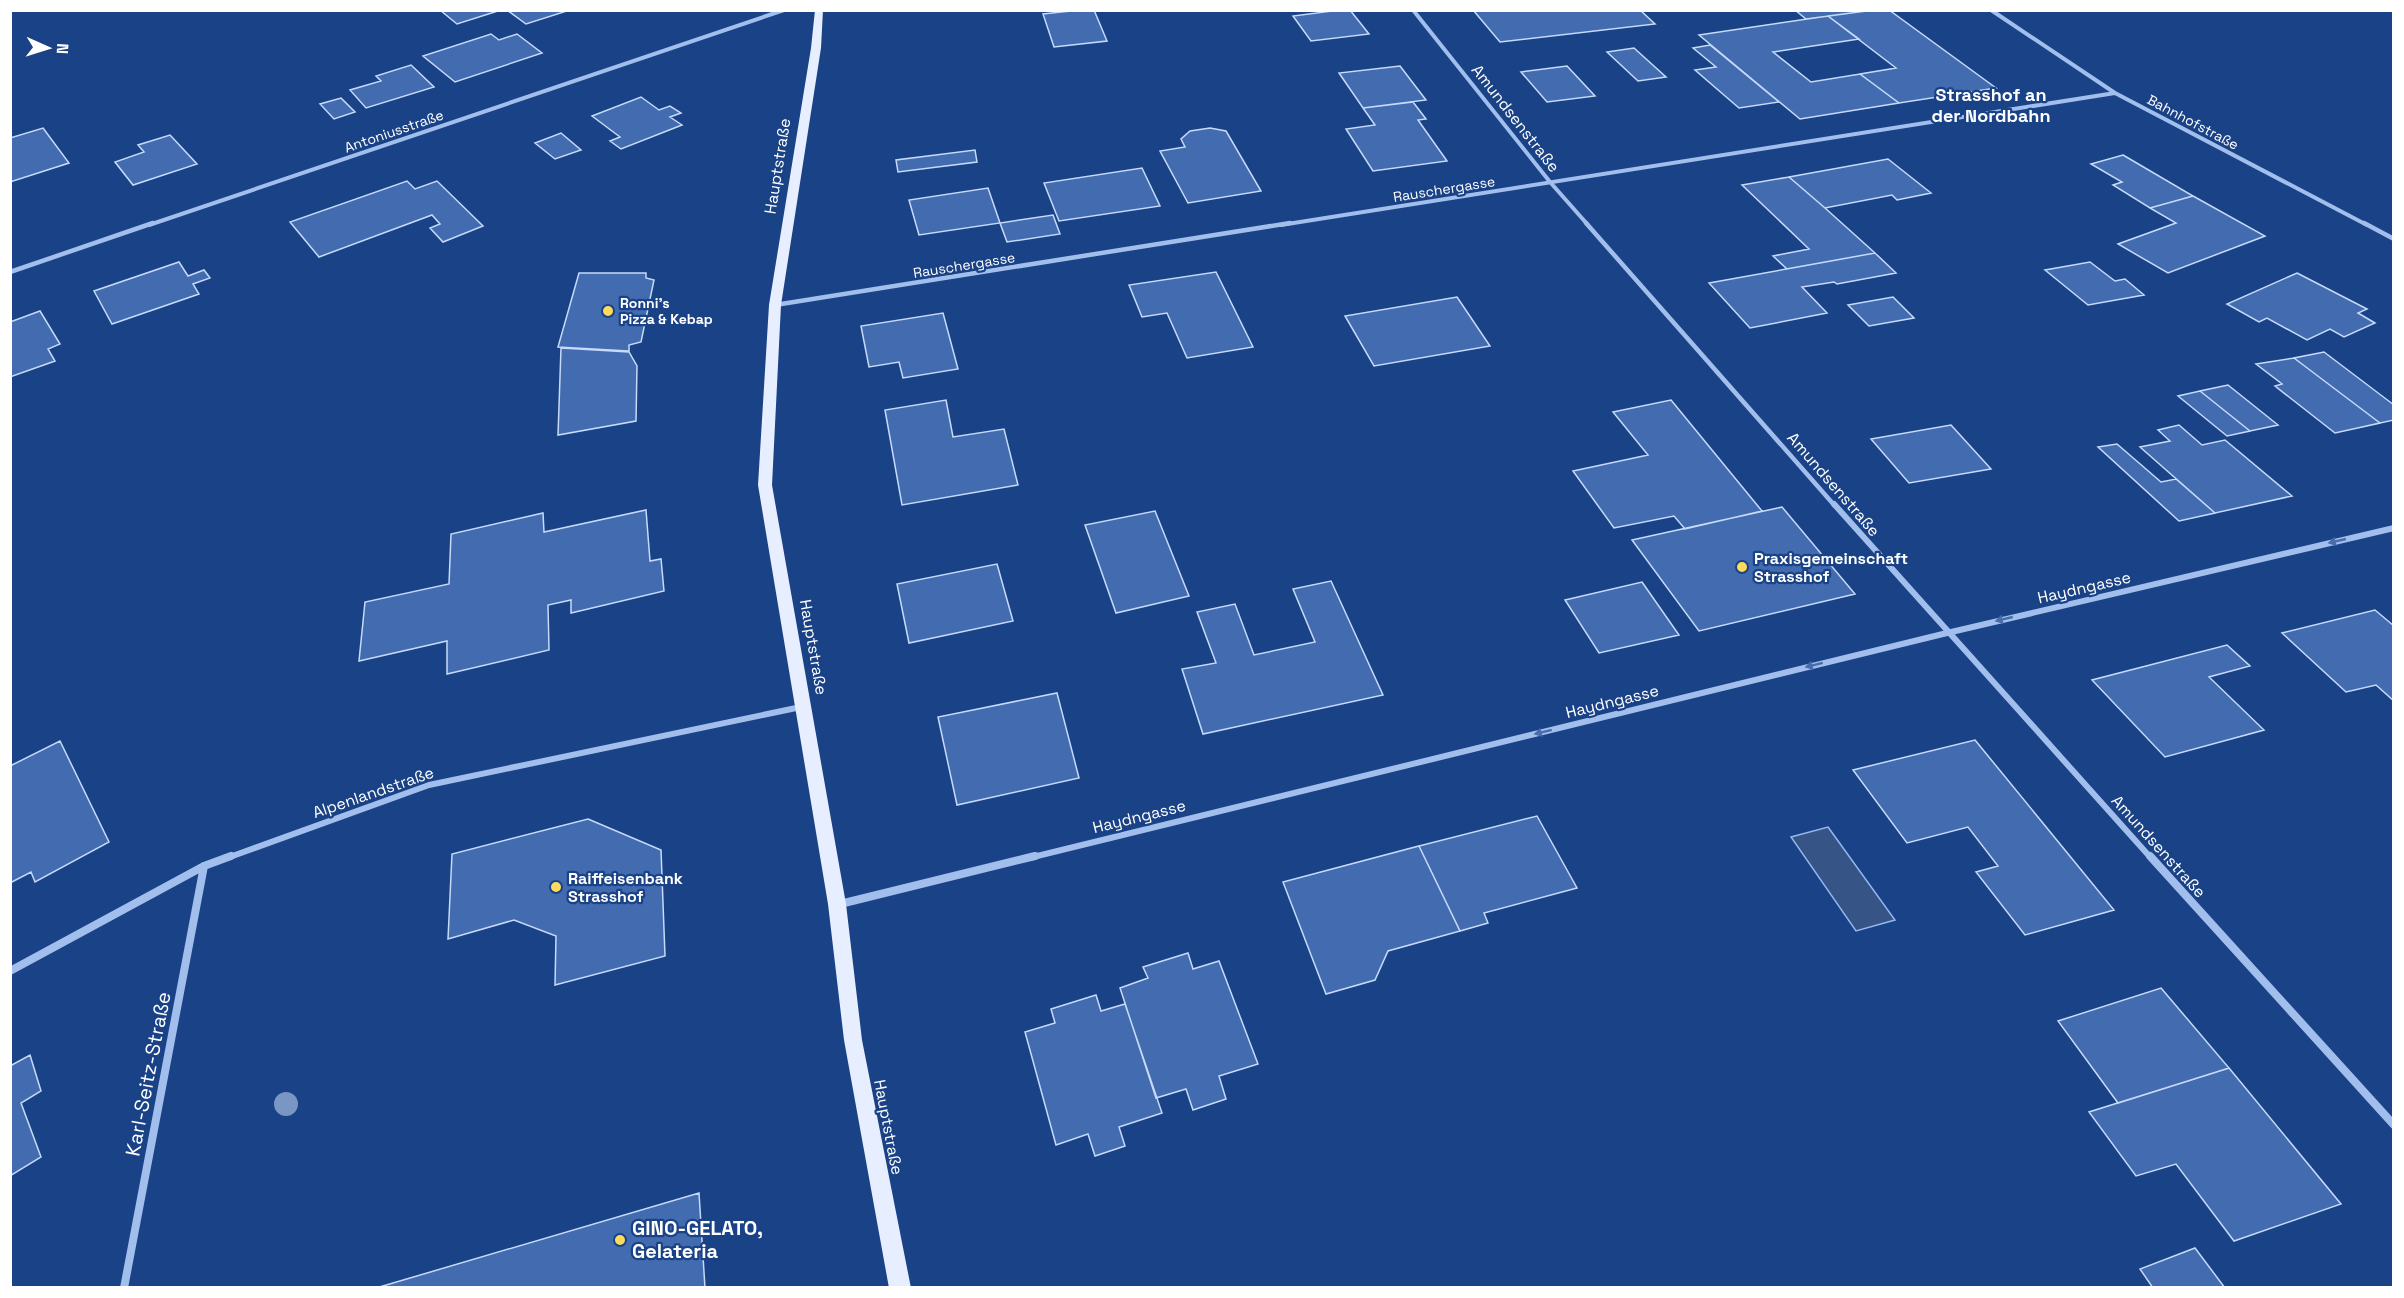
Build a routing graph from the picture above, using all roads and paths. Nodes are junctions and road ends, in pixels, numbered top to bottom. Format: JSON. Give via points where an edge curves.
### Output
{"nodes":[{"id":1,"x":784,"y":10,"type":"edge"},
{"id":2,"x":819,"y":10,"type":"edge"},
{"id":3,"x":1413,"y":10,"type":"edge"},
{"id":4,"x":1990,"y":10,"type":"edge"},
{"id":5,"x":2115,"y":93,"type":"junction"},
{"id":6,"x":1550,"y":182,"type":"junction"},
{"id":7,"x":2394,"y":239,"type":"edge"},
{"id":8,"x":10,"y":272,"type":"edge"},
{"id":9,"x":775,"y":305,"type":"junction"},
{"id":10,"x":2394,"y":528,"type":"edge"},
{"id":11,"x":1947,"y":633,"type":"junction"},
{"id":12,"x":804,"y":706,"type":"junction"},
{"id":13,"x":204,"y":866,"type":"junction"},
{"id":14,"x":837,"y":904,"type":"junction"},
{"id":15,"x":10,"y":970,"type":"edge"},
{"id":16,"x":2394,"y":1125,"type":"edge"},
{"id":17,"x":124,"y":1287,"type":"edge"},
{"id":18,"x":900,"y":1287,"type":"edge"}],
"edges":[{"from":1,"to":8,"type":"street","name":"Antoniusstraße"},
{"from":2,"to":9,"type":"main road","name":"Hauptstraße"},
{"from":3,"to":6,"type":"street","name":"Amundsenstraße"},
{"from":4,"to":5,"type":"street","name":"Bahnhofstraße"},
{"from":5,"to":6,"type":"street","name":"Rauschergasse"},
{"from":5,"to":7,"type":"street","name":"Bahnhofstraße"},
{"from":6,"to":9,"type":"street","name":"Rauschergasse"},
{"from":6,"to":11,"type":"street","name":"Amundsenstraße"},
{"from":9,"to":12,"type":"main road","name":"Hauptstraße","via":[[765,485]]},
{"from":10,"to":11,"type":"street","name":"Haydngasse","one_way":true},
{"from":11,"to":14,"type":"street","name":"Haydngasse","one_way":true},
{"from":11,"to":16,"type":"street","name":"Amundsenstraße"},
{"from":12,"to":13,"type":"street","name":"Alpenlandstraße","via":[[429,785]]},
{"from":12,"to":14,"type":"main road","name":"Hauptstraße"},
{"from":13,"to":15,"type":"street","name":"Alpenlandstraße"},
{"from":13,"to":17,"type":"street","name":"Karl-Seitz-Straße"},
{"from":14,"to":18,"type":"main road","name":"Hauptstraße","via":[[853,1040]]}]}
